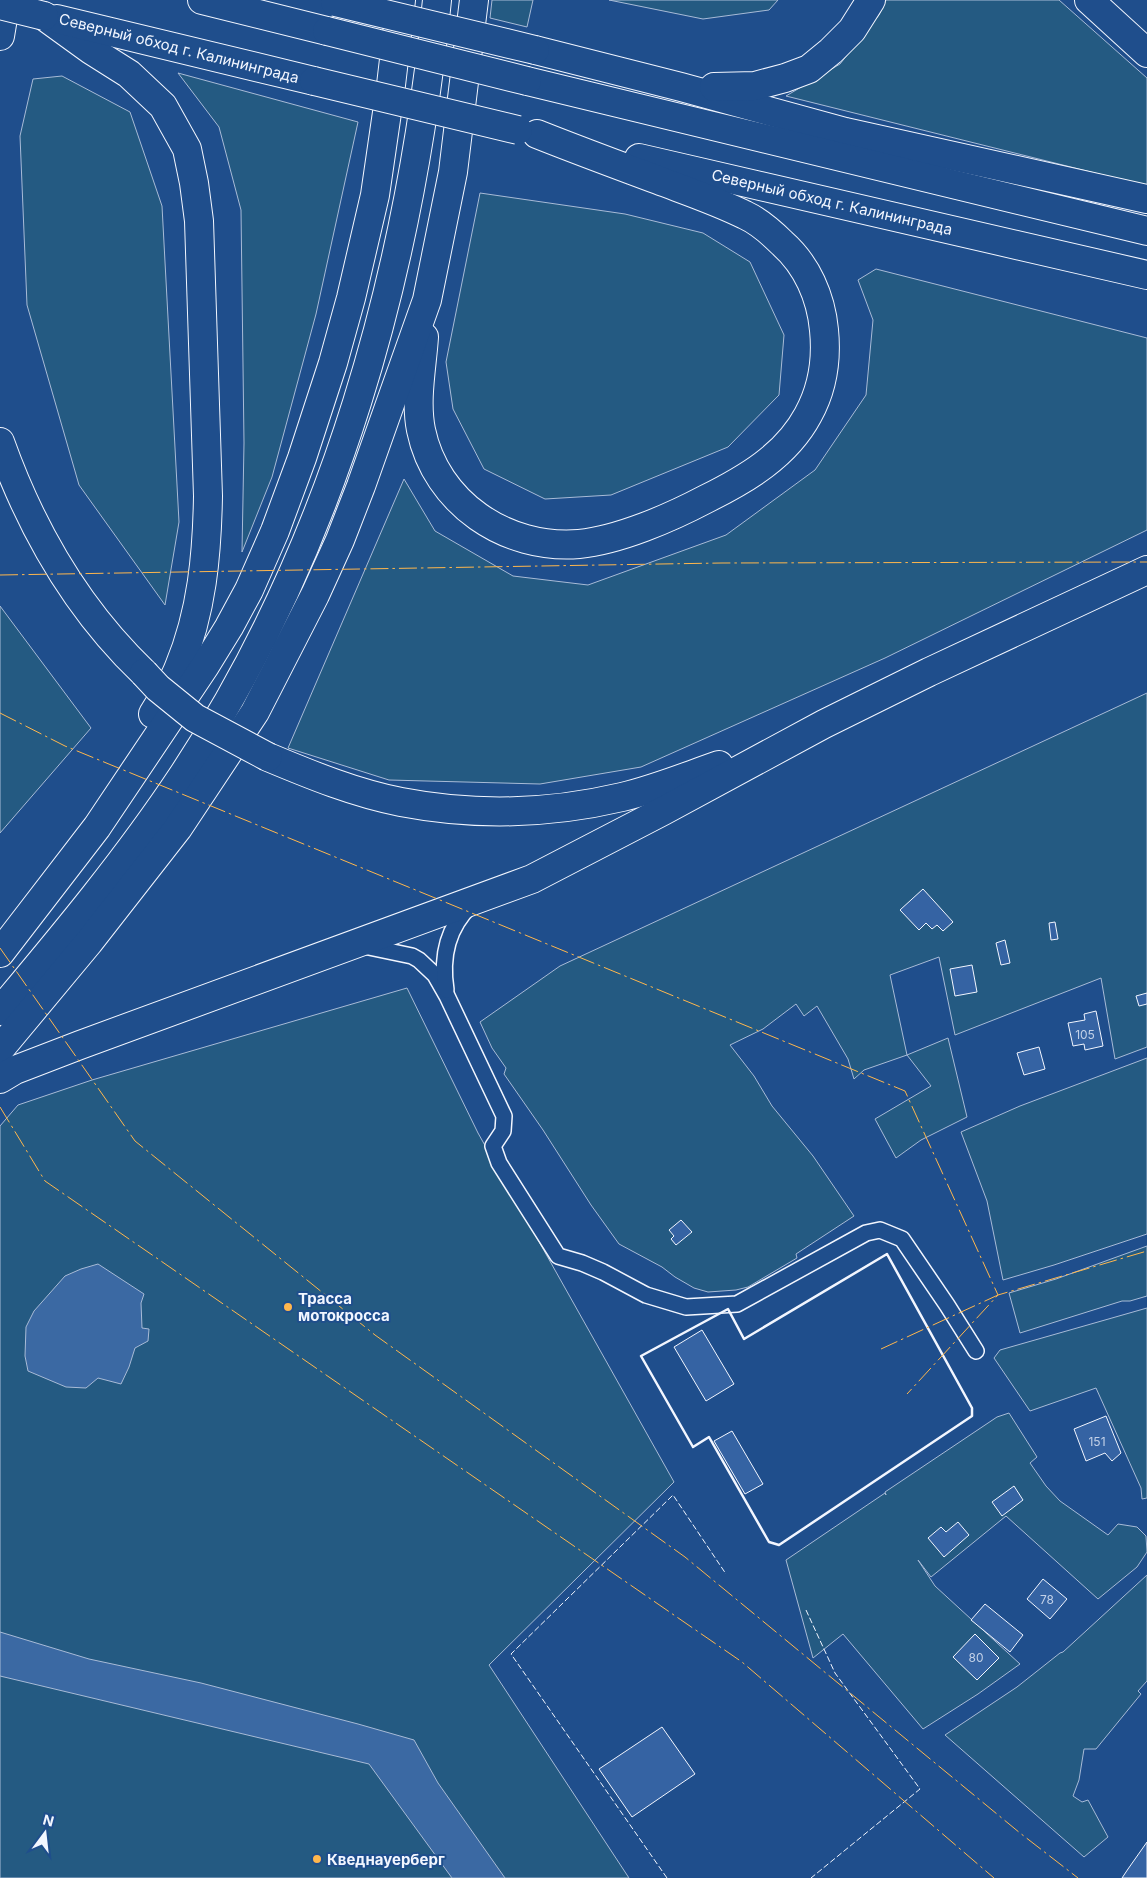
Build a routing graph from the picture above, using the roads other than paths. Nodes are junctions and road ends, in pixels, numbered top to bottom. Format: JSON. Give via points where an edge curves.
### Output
{"nodes":[{"id":1,"x":6,"y":0,"type":"edge"},
{"id":2,"x":202,"y":0,"type":"edge"},
{"id":3,"x":401,"y":0,"type":"edge"},
{"id":4,"x":437,"y":0,"type":"edge"},
{"id":5,"x":474,"y":0,"type":"edge"},
{"id":6,"x":871,"y":0,"type":"edge"},
{"id":7,"x":1089,"y":0,"type":"edge"},
{"id":8,"x":331,"y":1,"type":"edge"},
{"id":9,"x":0,"y":5,"type":"edge"},
{"id":10,"x":44,"y":16,"type":"junction"},
{"id":11,"x":0,"y":36,"type":"edge"},
{"id":12,"x":1147,"y":53,"type":"edge"},
{"id":13,"x":681,"y":87,"type":"junction"},
{"id":14,"x":527,"y":132,"type":"junction"},
{"id":15,"x":1147,"y":199,"type":"edge"},
{"id":16,"x":1147,"y":231,"type":"edge"},
{"id":17,"x":1147,"y":275,"type":"edge"},
{"id":18,"x":427,"y":300,"type":"junction"},
{"id":19,"x":0,"y":442,"type":"edge"},
{"id":20,"x":1147,"y":570,"type":"edge"},
{"id":21,"x":803,"y":735,"type":"junction"},
{"id":22,"x":97,"y":827,"type":"junction"},
{"id":23,"x":478,"y":899,"type":"junction"},
{"id":24,"x":353,"y":945,"type":"junction"},
{"id":25,"x":0,"y":953,"type":"edge"},
{"id":26,"x":447,"y":996,"type":"junction"},
{"id":27,"x":0,"y":1011,"type":"edge"},
{"id":28,"x":0,"y":1049,"type":"edge"},
{"id":29,"x":0,"y":1079,"type":"edge"},
{"id":30,"x":976,"y":1351,"type":"dead end"}],
"edges":[{"from":1,"to":11,"type":"highway"},
{"from":2,"to":16,"type":"highway","bridge":true},
{"from":3,"to":22,"type":"highway","via":[[375,196],[333,363],[276,531],[230,626]]},
{"from":4,"to":27,"type":"highway","via":[[422,122],[393,270],[356,408],[298,560],[250,660],[183,775],[105,882]]},
{"from":5,"to":18,"type":"highway","via":[[454,172]]},
{"from":6,"to":13,"type":"highway","via":[[852,30],[809,69],[756,86]]},
{"from":7,"to":12,"type":"highway"},
{"from":8,"to":13,"type":"highway","bridge":true},
{"from":9,"to":10,"type":"highway","name":"Северный обход г. Калининграда","bridge":true},
{"from":10,"to":14,"type":"highway","name":"Северный обход г. Калининграда","bridge":true},
{"from":10,"to":22,"type":"highway","via":[[129,74],[163,106],[187,149],[199,221],[208,496],[198,608],[179,669],[120,771]]},
{"from":13,"to":15,"type":"highway","via":[[845,132]]},
{"from":14,"to":17,"type":"highway","name":"Северный обход г. Калининграда"},
{"from":14,"to":18,"type":"highway","via":[[748,216],[784,244],[806,271],[823,317],[825,368],[808,415],[792,438],[746,479],[686,510],[604,540],[579,544],[530,540],[480,519],[459,502],[442,480],[429,453],[421,429],[419,395]]},
{"from":18,"to":28,"type":"highway","via":[[340,540],[255,712],[178,828]]},
{"from":19,"to":21,"type":"highway","bridge":true,"via":[[27,511],[61,571],[86,608],[158,688],[195,718],[268,757],[329,782],[399,802],[442,808],[537,810],[587,804],[640,792]]},
{"from":20,"to":21,"type":"highway"},
{"from":21,"to":23,"type":"highway","via":[[532,879]]},
{"from":22,"to":25,"type":"highway"},
{"from":23,"to":24,"type":"highway"},
{"from":23,"to":26,"type":"street","via":[[460,918],[449,938],[443,972]]},
{"from":24,"to":26,"type":"street","via":[[381,948],[419,960],[435,975]]},
{"from":24,"to":29,"type":"highway","via":[[80,1045]]},
{"from":26,"to":30,"type":"street","via":[[504,1116],[503,1131],[493,1146],[499,1163],[558,1256],[603,1272],[646,1295],[686,1307],[737,1304],[866,1233],[880,1230],[902,1239]]}]}
